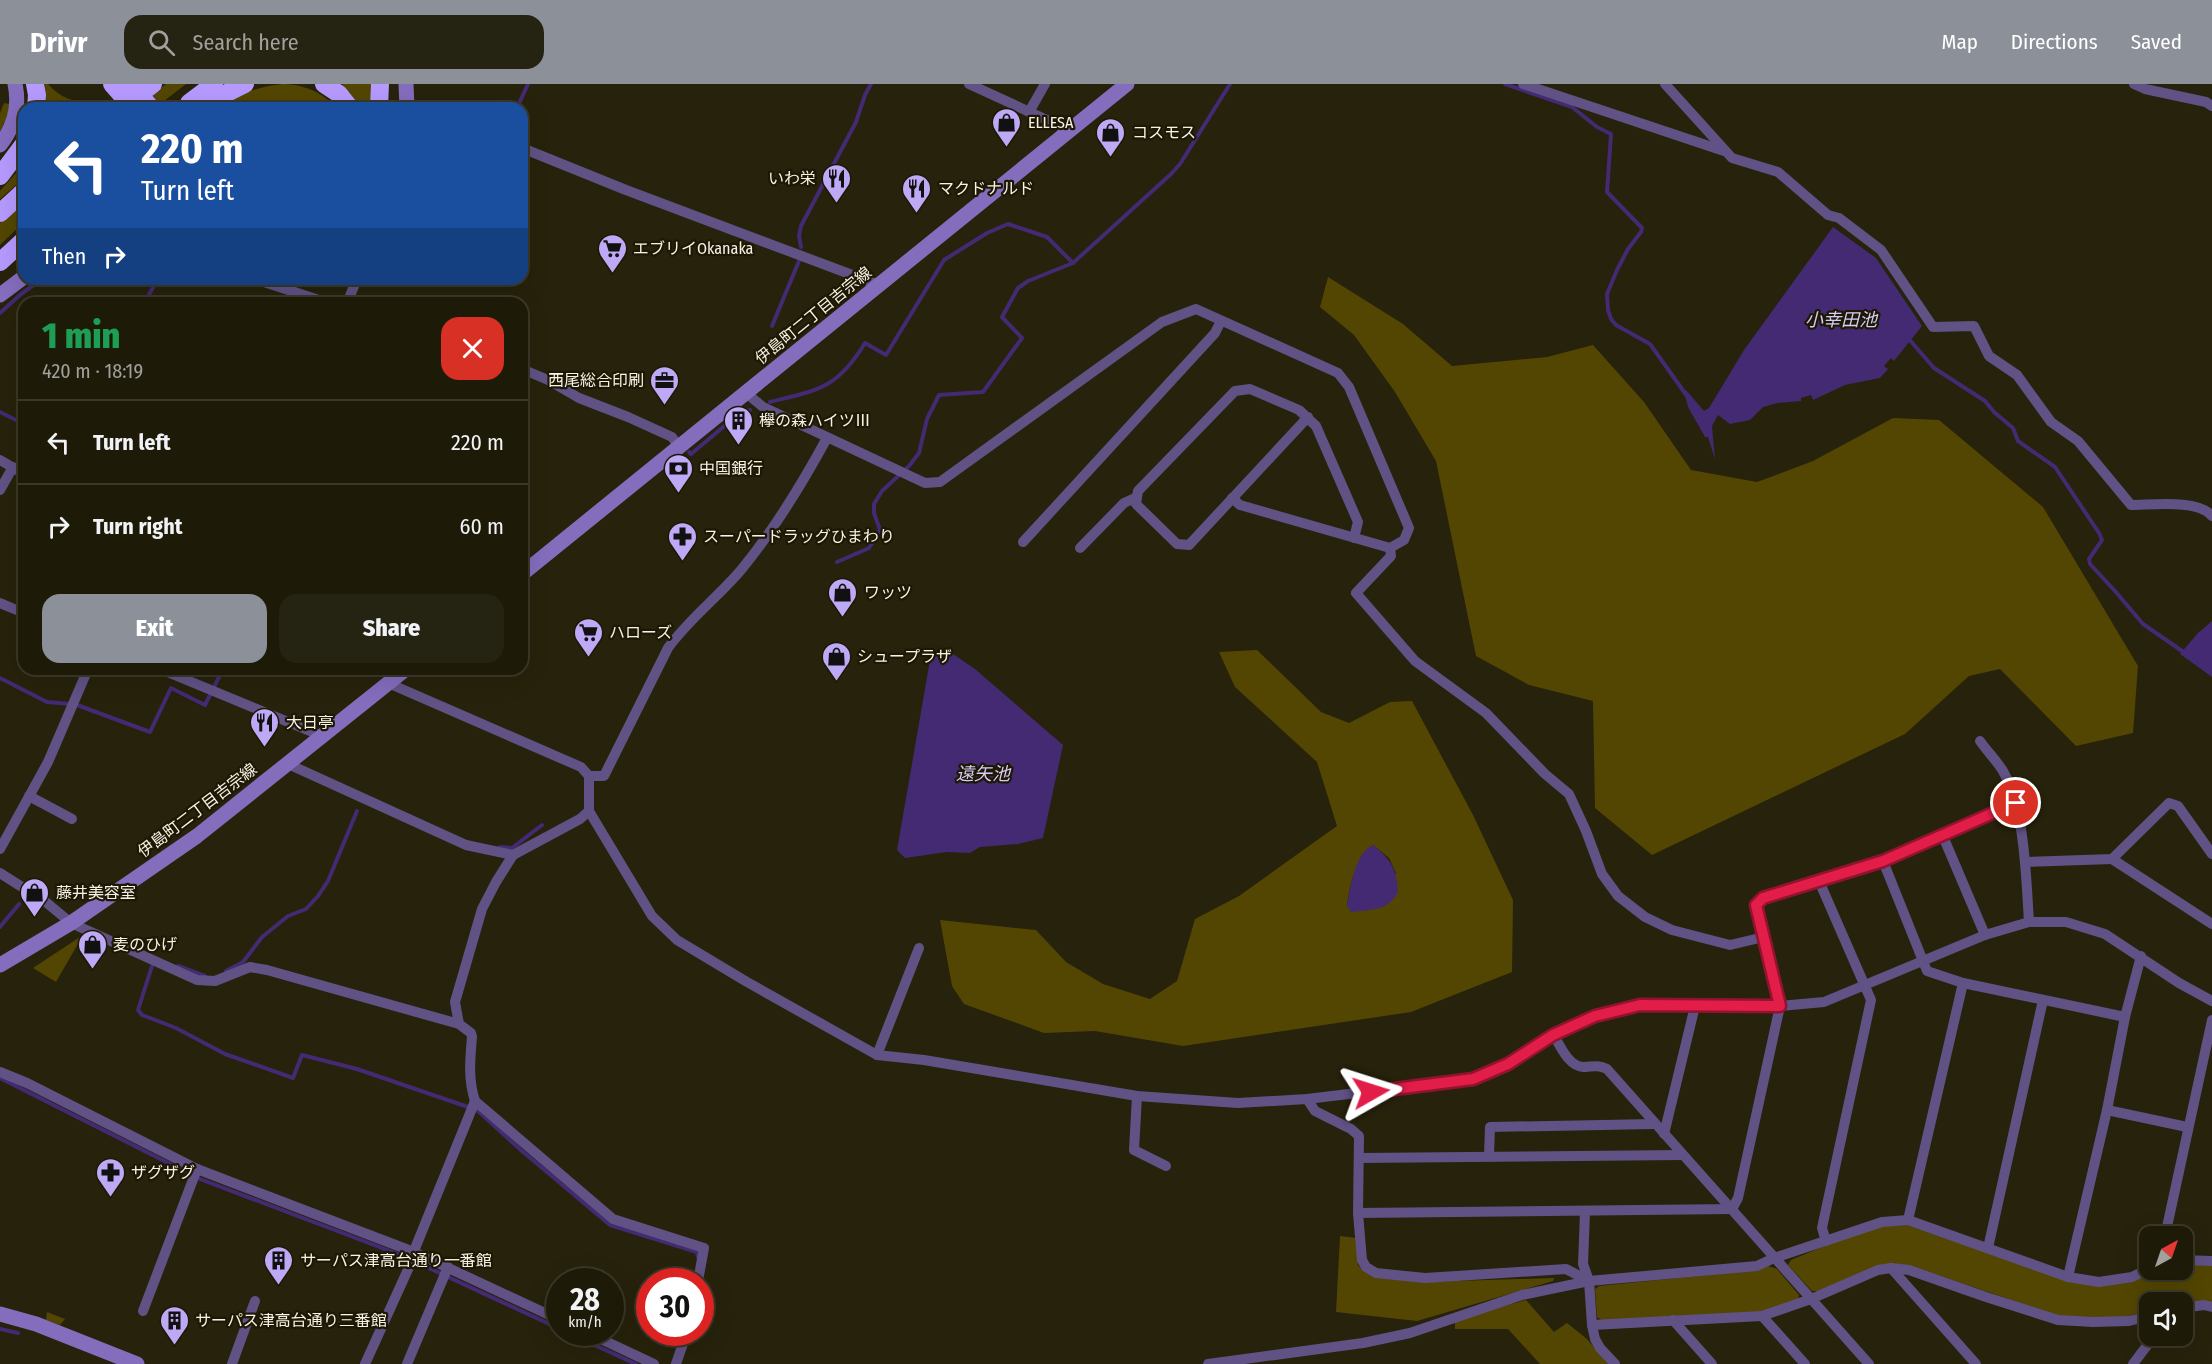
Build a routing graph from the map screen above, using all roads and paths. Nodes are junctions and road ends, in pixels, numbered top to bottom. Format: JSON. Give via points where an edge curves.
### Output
{"nodes":[{"id":1,"x":15,"y":84,"type":"edge"},
{"id":2,"x":35,"y":84,"type":"edge"},
{"id":3,"x":112,"y":84,"type":"edge"},
{"id":4,"x":130,"y":84,"type":"edge"},
{"id":5,"x":153,"y":84,"type":"edge"},
{"id":6,"x":214,"y":84,"type":"edge"},
{"id":7,"x":245,"y":84,"type":"edge"},
{"id":8,"x":324,"y":84,"type":"edge"},
{"id":9,"x":380,"y":84,"type":"edge"},
{"id":10,"x":406,"y":84,"type":"edge"},
{"id":11,"x":969,"y":84,"type":"edge"},
{"id":12,"x":1045,"y":84,"type":"edge"},
{"id":13,"x":1127,"y":84,"type":"edge"},
{"id":14,"x":1523,"y":84,"type":"edge"},
{"id":15,"x":1558,"y":84,"type":"edge"},
{"id":16,"x":1665,"y":84,"type":"edge"},
{"id":17,"x":2134,"y":84,"type":"edge"},
{"id":18,"x":1551,"y":93,"type":"junction"},
{"id":19,"x":37,"y":102,"type":"edge"},
{"id":20,"x":128,"y":102,"type":"edge"},
{"id":21,"x":130,"y":102,"type":"edge"},
{"id":22,"x":146,"y":102,"type":"edge"},
{"id":23,"x":190,"y":102,"type":"edge"},
{"id":24,"x":210,"y":102,"type":"edge"},
{"id":25,"x":345,"y":102,"type":"edge"},
{"id":26,"x":379,"y":102,"type":"edge"},
{"id":27,"x":407,"y":102,"type":"edge"},
{"id":28,"x":2212,"y":106,"type":"edge"},
{"id":29,"x":1029,"y":112,"type":"junction"},
{"id":30,"x":1066,"y":133,"type":"junction"},
{"id":31,"x":0,"y":145,"type":"edge"},
{"id":32,"x":528,"y":150,"type":"edge"},
{"id":33,"x":1724,"y":151,"type":"junction"},
{"id":34,"x":18,"y":152,"type":"edge"},
{"id":35,"x":0,"y":176,"type":"edge"},
{"id":36,"x":18,"y":196,"type":"edge"},
{"id":37,"x":0,"y":213,"type":"edge"},
{"id":38,"x":18,"y":246,"type":"edge"},
{"id":39,"x":0,"y":262,"type":"edge"},
{"id":40,"x":18,"y":282,"type":"edge"},
{"id":41,"x":292,"y":285,"type":"edge"},
{"id":42,"x":879,"y":285,"type":"junction"},
{"id":43,"x":0,"y":295,"type":"edge"},
{"id":44,"x":316,"y":297,"type":"edge"},
{"id":45,"x":1221,"y":321,"type":"junction"},
{"id":46,"x":528,"y":372,"type":"edge"},
{"id":47,"x":746,"y":393,"type":"junction"},
{"id":48,"x":1308,"y":417,"type":"junction"},
{"id":49,"x":827,"y":438,"type":"junction"},
{"id":50,"x":680,"y":447,"type":"junction"},
{"id":51,"x":0,"y":460,"type":"edge"},
{"id":52,"x":13,"y":467,"type":"junction"},
{"id":53,"x":18,"y":470,"type":"edge"},
{"id":54,"x":0,"y":490,"type":"edge"},
{"id":55,"x":1137,"y":497,"type":"junction"},
{"id":56,"x":1232,"y":498,"type":"junction"},
{"id":57,"x":2212,"y":516,"type":"edge"},
{"id":58,"x":1354,"y":538,"type":"junction"},
{"id":59,"x":1023,"y":542,"type":"dead end"},
{"id":60,"x":1080,"y":548,"type":"dead end"},
{"id":61,"x":1390,"y":548,"type":"junction"},
{"id":62,"x":528,"y":569,"type":"edge"},
{"id":63,"x":0,"y":603,"type":"edge"},
{"id":64,"x":18,"y":610,"type":"edge"},
{"id":65,"x":85,"y":675,"type":"edge"},
{"id":66,"x":174,"y":675,"type":"edge"},
{"id":67,"x":398,"y":675,"type":"edge"},
{"id":68,"x":388,"y":683,"type":"junction"},
{"id":69,"x":321,"y":736,"type":"junction"},
{"id":70,"x":1980,"y":741,"type":"dead end"},
{"id":71,"x":288,"y":764,"type":"junction"},
{"id":72,"x":589,"y":777,"type":"junction"},
{"id":73,"x":29,"y":796,"type":"junction"},
{"id":74,"x":2016,"y":803,"type":"junction"},
{"id":75,"x":589,"y":811,"type":"junction"},
{"id":76,"x":72,"y":819,"type":"dead end"},
{"id":77,"x":1942,"y":834,"type":"junction"},
{"id":78,"x":0,"y":849,"type":"edge"},
{"id":79,"x":2212,"y":854,"type":"edge"},
{"id":80,"x":513,"y":855,"type":"junction"},
{"id":81,"x":2112,"y":859,"type":"junction"},
{"id":82,"x":1883,"y":861,"type":"junction"},
{"id":83,"x":2025,"y":862,"type":"junction"},
{"id":84,"x":0,"y":873,"type":"edge"},
{"id":85,"x":1819,"y":881,"type":"junction"},
{"id":86,"x":2029,"y":922,"type":"junction"},
{"id":87,"x":71,"y":923,"type":"junction"},
{"id":88,"x":2212,"y":924,"type":"edge"},
{"id":89,"x":1985,"y":935,"type":"junction"},
{"id":90,"x":1764,"y":937,"type":"junction"},
{"id":91,"x":919,"y":948,"type":"dead end"},
{"id":92,"x":2141,"y":956,"type":"junction"},
{"id":93,"x":1924,"y":961,"type":"junction"},
{"id":94,"x":0,"y":965,"type":"edge"},
{"id":95,"x":1963,"y":983,"type":"junction"},
{"id":96,"x":1865,"y":987,"type":"junction"},
{"id":97,"x":2043,"y":1000,"type":"junction"},
{"id":98,"x":2212,"y":1001,"type":"edge"},
{"id":99,"x":1695,"y":1006,"type":"junction"},
{"id":100,"x":1780,"y":1006,"type":"junction"},
{"id":101,"x":2125,"y":1017,"type":"junction"},
{"id":102,"x":2212,"y":1020,"type":"edge"},
{"id":103,"x":459,"y":1024,"type":"junction"},
{"id":104,"x":1553,"y":1035,"type":"junction"},
{"id":105,"x":878,"y":1055,"type":"junction"},
{"id":106,"x":0,"y":1072,"type":"edge"},
{"id":107,"x":1137,"y":1096,"type":"junction"},
{"id":108,"x":1307,"y":1099,"type":"junction"},
{"id":109,"x":475,"y":1101,"type":"junction"},
{"id":110,"x":2107,"y":1110,"type":"junction"},
{"id":111,"x":1654,"y":1124,"type":"junction"},
{"id":112,"x":2187,"y":1127,"type":"junction"},
{"id":113,"x":1664,"y":1134,"type":"junction"},
{"id":114,"x":1682,"y":1155,"type":"junction"},
{"id":115,"x":1489,"y":1156,"type":"junction"},
{"id":116,"x":1359,"y":1158,"type":"junction"},
{"id":117,"x":1166,"y":1166,"type":"dead end"},
{"id":118,"x":195,"y":1174,"type":"junction"},
{"id":119,"x":1732,"y":1209,"type":"junction"},
{"id":120,"x":1586,"y":1212,"type":"junction"},
{"id":121,"x":1358,"y":1213,"type":"junction"},
{"id":122,"x":1908,"y":1220,"type":"junction"},
{"id":123,"x":2167,"y":1226,"type":"edge"},
{"id":124,"x":1826,"y":1241,"type":"junction"},
{"id":125,"x":1988,"y":1248,"type":"junction"},
{"id":126,"x":413,"y":1258,"type":"junction"},
{"id":127,"x":1774,"y":1258,"type":"junction"},
{"id":128,"x":2193,"y":1260,"type":"edge"},
{"id":129,"x":2212,"y":1261,"type":"edge"},
{"id":130,"x":700,"y":1268,"type":"edge"},
{"id":131,"x":1891,"y":1268,"type":"junction"},
{"id":132,"x":446,"y":1273,"type":"junction"},
{"id":133,"x":2139,"y":1273,"type":"edge"},
{"id":134,"x":2068,"y":1277,"type":"junction"},
{"id":135,"x":1589,"y":1281,"type":"junction"},
{"id":136,"x":1811,"y":1299,"type":"junction"},
{"id":137,"x":255,"y":1301,"type":"dead end"},
{"id":138,"x":2193,"y":1306,"type":"edge"},
{"id":139,"x":2212,"y":1307,"type":"edge"},
{"id":140,"x":143,"y":1311,"type":"dead end"},
{"id":141,"x":0,"y":1314,"type":"edge"},
{"id":142,"x":546,"y":1314,"type":"edge"},
{"id":143,"x":1762,"y":1316,"type":"junction"},
{"id":144,"x":2139,"y":1318,"type":"edge"},
{"id":145,"x":1674,"y":1320,"type":"junction"},
{"id":146,"x":1592,"y":1325,"type":"junction"},
{"id":147,"x":616,"y":1346,"type":"edge"},
{"id":148,"x":682,"y":1346,"type":"edge"},
{"id":149,"x":2147,"y":1346,"type":"edge"},
{"id":150,"x":137,"y":1364,"type":"edge"},
{"id":151,"x":232,"y":1364,"type":"edge"},
{"id":152,"x":365,"y":1364,"type":"edge"},
{"id":153,"x":406,"y":1364,"type":"edge"},
{"id":154,"x":654,"y":1364,"type":"edge"},
{"id":155,"x":676,"y":1364,"type":"edge"},
{"id":156,"x":1208,"y":1364,"type":"edge"},
{"id":157,"x":1615,"y":1364,"type":"edge"},
{"id":158,"x":1712,"y":1364,"type":"edge"},
{"id":159,"x":1805,"y":1364,"type":"edge"},
{"id":160,"x":1869,"y":1364,"type":"edge"},
{"id":161,"x":1976,"y":1364,"type":"edge"},
{"id":162,"x":2133,"y":1364,"type":"edge"}],
"edges":[{"from":1,"to":31,"type":"street","via":[[16,117]]},
{"from":2,"to":19,"type":"highway"},
{"from":3,"to":20,"type":"highway","bridge":true},
{"from":4,"to":22,"type":"highway","bridge":true},
{"from":5,"to":21,"type":"highway"},
{"from":6,"to":23,"type":"highway"},
{"from":7,"to":24,"type":"highway"},
{"from":8,"to":25,"type":"highway"},
{"from":9,"to":26,"type":"highway"},
{"from":10,"to":27,"type":"street"},
{"from":11,"to":29,"type":"street"},
{"from":12,"to":29,"type":"street"},
{"from":13,"to":30,"type":"street","name":"伊島町二丁目吉宗線"},
{"from":14,"to":18,"type":"street"},
{"from":15,"to":18,"type":"street"},
{"from":16,"to":33,"type":"street"},
{"from":17,"to":28,"type":"street"},
{"from":18,"to":33,"type":"street"},
{"from":29,"to":30,"type":"street","via":[[1060,126]]},
{"from":30,"to":42,"type":"street","name":"伊島町二丁目吉宗線"},
{"from":32,"to":42,"type":"street"},
{"from":33,"to":57,"type":"street","via":[[1732,158],[1778,172],[1828,215],[1839,218],[1881,250],[1933,327],[1974,326],[1989,356],[2017,375],[2051,422],[2078,441],[2131,505],[2188,505],[2204,508]]},
{"from":34,"to":35,"type":"highway"},
{"from":36,"to":37,"type":"highway"},
{"from":38,"to":39,"type":"highway"},
{"from":40,"to":43,"type":"street"},
{"from":41,"to":44,"type":"street"},
{"from":42,"to":47,"type":"street","name":"伊島町二丁目吉宗線"},
{"from":45,"to":49,"type":"street","via":[[1196,309],[1162,322],[940,482],[925,483]]},
{"from":45,"to":59,"type":"street","via":[[1215,333]]},
{"from":45,"to":61,"type":"street","via":[[1338,373],[1349,387],[1409,528],[1404,540]]},
{"from":46,"to":50,"type":"street","via":[[573,396],[672,437]]},
{"from":47,"to":49,"type":"street","via":[[763,407]]},
{"from":47,"to":50,"type":"street","name":"伊島町二丁目吉宗線"},
{"from":48,"to":55,"type":"street","via":[[1250,389],[1235,391],[1138,491]]},
{"from":48,"to":56,"type":"street"},
{"from":48,"to":58,"type":"street","via":[[1316,426],[1358,522]]},
{"from":49,"to":72,"type":"street","via":[[809,472],[752,556],[668,648],[604,776]]},
{"from":50,"to":62,"type":"street","name":"伊島町二丁目吉宗線"},
{"from":51,"to":52,"type":"street"},
{"from":52,"to":53,"type":"street"},
{"from":52,"to":54,"type":"street"},
{"from":55,"to":56,"type":"street","via":[[1136,504],[1177,544],[1189,544]]},
{"from":55,"to":60,"type":"street","via":[[1124,503]]},
{"from":56,"to":58,"type":"street","via":[[1240,505]]},
{"from":58,"to":61,"type":"street"},
{"from":61,"to":90,"type":"street","via":[[1391,556],[1356,593],[1415,661],[1486,713],[1569,794],[1602,874],[1618,896],[1645,917],[1672,930],[1730,945]]},
{"from":63,"to":64,"type":"street"},
{"from":65,"to":73,"type":"street"},
{"from":66,"to":69,"type":"street"},
{"from":67,"to":68,"type":"street","name":"伊島町二丁目吉宗線"},
{"from":68,"to":69,"type":"street","name":"伊島町二丁目吉宗線"},
{"from":68,"to":72,"type":"street","via":[[581,766]]},
{"from":69,"to":71,"type":"street","name":"伊島町二丁目吉宗線"},
{"from":70,"to":74,"type":"street","via":[[2003,771]]},
{"from":71,"to":80,"type":"street","via":[[466,845]]},
{"from":71,"to":87,"type":"street","name":"伊島町二丁目吉宗線","via":[[196,836]]},
{"from":72,"to":75,"type":"street"},
{"from":73,"to":76,"type":"street"},
{"from":73,"to":78,"type":"street"},
{"from":74,"to":77,"type":"street"},
{"from":74,"to":83,"type":"street"},
{"from":75,"to":80,"type":"street"},
{"from":75,"to":105,"type":"street","via":[[652,916],[677,940]]},
{"from":77,"to":82,"type":"street"},
{"from":77,"to":89,"type":"street"},
{"from":79,"to":81,"type":"street","via":[[2178,806],[2169,804]]},
{"from":80,"to":103,"type":"street","via":[[482,909],[455,1002]]},
{"from":81,"to":83,"type":"street"},
{"from":81,"to":88,"type":"street"},
{"from":82,"to":85,"type":"street"},
{"from":82,"to":93,"type":"street"},
{"from":83,"to":86,"type":"street"},
{"from":84,"to":87,"type":"street"},
{"from":85,"to":90,"type":"street","via":[[1763,898],[1756,905]]},
{"from":85,"to":96,"type":"street"},
{"from":86,"to":89,"type":"street"},
{"from":86,"to":92,"type":"street","via":[[2066,922],[2105,934]]},
{"from":87,"to":94,"type":"street","name":"伊島町二丁目吉宗線"},
{"from":87,"to":103,"type":"street","via":[[197,980],[215,981],[250,968],[267,970]]},
{"from":89,"to":93,"type":"street"},
{"from":90,"to":100,"type":"street"},
{"from":91,"to":105,"type":"street"},
{"from":92,"to":98,"type":"street"},
{"from":92,"to":101,"type":"street"},
{"from":93,"to":95,"type":"street","via":[[1927,971]]},
{"from":93,"to":96,"type":"street"},
{"from":95,"to":97,"type":"street"},
{"from":95,"to":122,"type":"street"},
{"from":96,"to":100,"type":"street","via":[[1824,1002]]},
{"from":96,"to":124,"type":"street","via":[[1871,1000],[1822,1228]]},
{"from":97,"to":101,"type":"street"},
{"from":97,"to":125,"type":"street"},
{"from":99,"to":100,"type":"street"},
{"from":99,"to":104,"type":"street","via":[[1640,1005],[1595,1016]]},
{"from":99,"to":113,"type":"street"},
{"from":100,"to":119,"type":"street","via":[[1738,1198]]},
{"from":101,"to":110,"type":"street"},
{"from":102,"to":112,"type":"street"},
{"from":103,"to":109,"type":"street","via":[[472,1037],[469,1068]]},
{"from":104,"to":108,"type":"street","via":[[1508,1064],[1473,1079]]},
{"from":104,"to":111,"type":"street","via":[[1572,1063],[1607,1069]]},
{"from":105,"to":107,"type":"street"},
{"from":106,"to":118,"type":"street"},
{"from":107,"to":108,"type":"street","via":[[1238,1103]]},
{"from":107,"to":117,"type":"street","via":[[1134,1150]]},
{"from":108,"to":116,"type":"street","via":[[1315,1111],[1359,1136]]},
{"from":109,"to":126,"type":"street"},
{"from":109,"to":130,"type":"street","via":[[613,1219],[704,1248]]},
{"from":110,"to":112,"type":"street"},
{"from":110,"to":134,"type":"street"},
{"from":111,"to":113,"type":"street"},
{"from":111,"to":115,"type":"street","via":[[1490,1127]]},
{"from":112,"to":123,"type":"street"},
{"from":113,"to":114,"type":"street"},
{"from":114,"to":115,"type":"street"},
{"from":114,"to":119,"type":"street"},
{"from":115,"to":116,"type":"street"},
{"from":116,"to":121,"type":"street"},
{"from":118,"to":126,"type":"street"},
{"from":118,"to":140,"type":"street"},
{"from":119,"to":120,"type":"street"},
{"from":119,"to":127,"type":"street"},
{"from":120,"to":121,"type":"street"},
{"from":120,"to":135,"type":"street","via":[[1583,1264]]},
{"from":121,"to":135,"type":"street","via":[[1362,1260],[1376,1273],[1425,1278],[1566,1269]]},
{"from":122,"to":124,"type":"street","via":[[1882,1222]]},
{"from":122,"to":125,"type":"street"},
{"from":124,"to":127,"type":"street"},
{"from":125,"to":134,"type":"street"},
{"from":126,"to":132,"type":"street"},
{"from":126,"to":152,"type":"street"},
{"from":127,"to":135,"type":"street","via":[[1757,1266]]},
{"from":127,"to":136,"type":"street"},
{"from":128,"to":129,"type":"street"},
{"from":131,"to":136,"type":"street","via":[[1878,1269]]},
{"from":131,"to":144,"type":"street","via":[[1909,1270],[2058,1320]]},
{"from":131,"to":161,"type":"street"},
{"from":132,"to":142,"type":"street"},
{"from":132,"to":153,"type":"street"},
{"from":133,"to":134,"type":"street","via":[[2099,1281]]},
{"from":135,"to":146,"type":"street"},
{"from":135,"to":156,"type":"street","via":[[1522,1295],[1410,1333]]},
{"from":136,"to":143,"type":"street"},
{"from":136,"to":160,"type":"street"},
{"from":137,"to":151,"type":"street"},
{"from":138,"to":139,"type":"street"},
{"from":141,"to":150,"type":"street"},
{"from":143,"to":145,"type":"street"},
{"from":143,"to":159,"type":"street"},
{"from":145,"to":146,"type":"street"},
{"from":145,"to":158,"type":"street"},
{"from":146,"to":157,"type":"street","via":[[1600,1348]]},
{"from":147,"to":154,"type":"street"},
{"from":148,"to":155,"type":"street"},
{"from":149,"to":162,"type":"street"}]}
